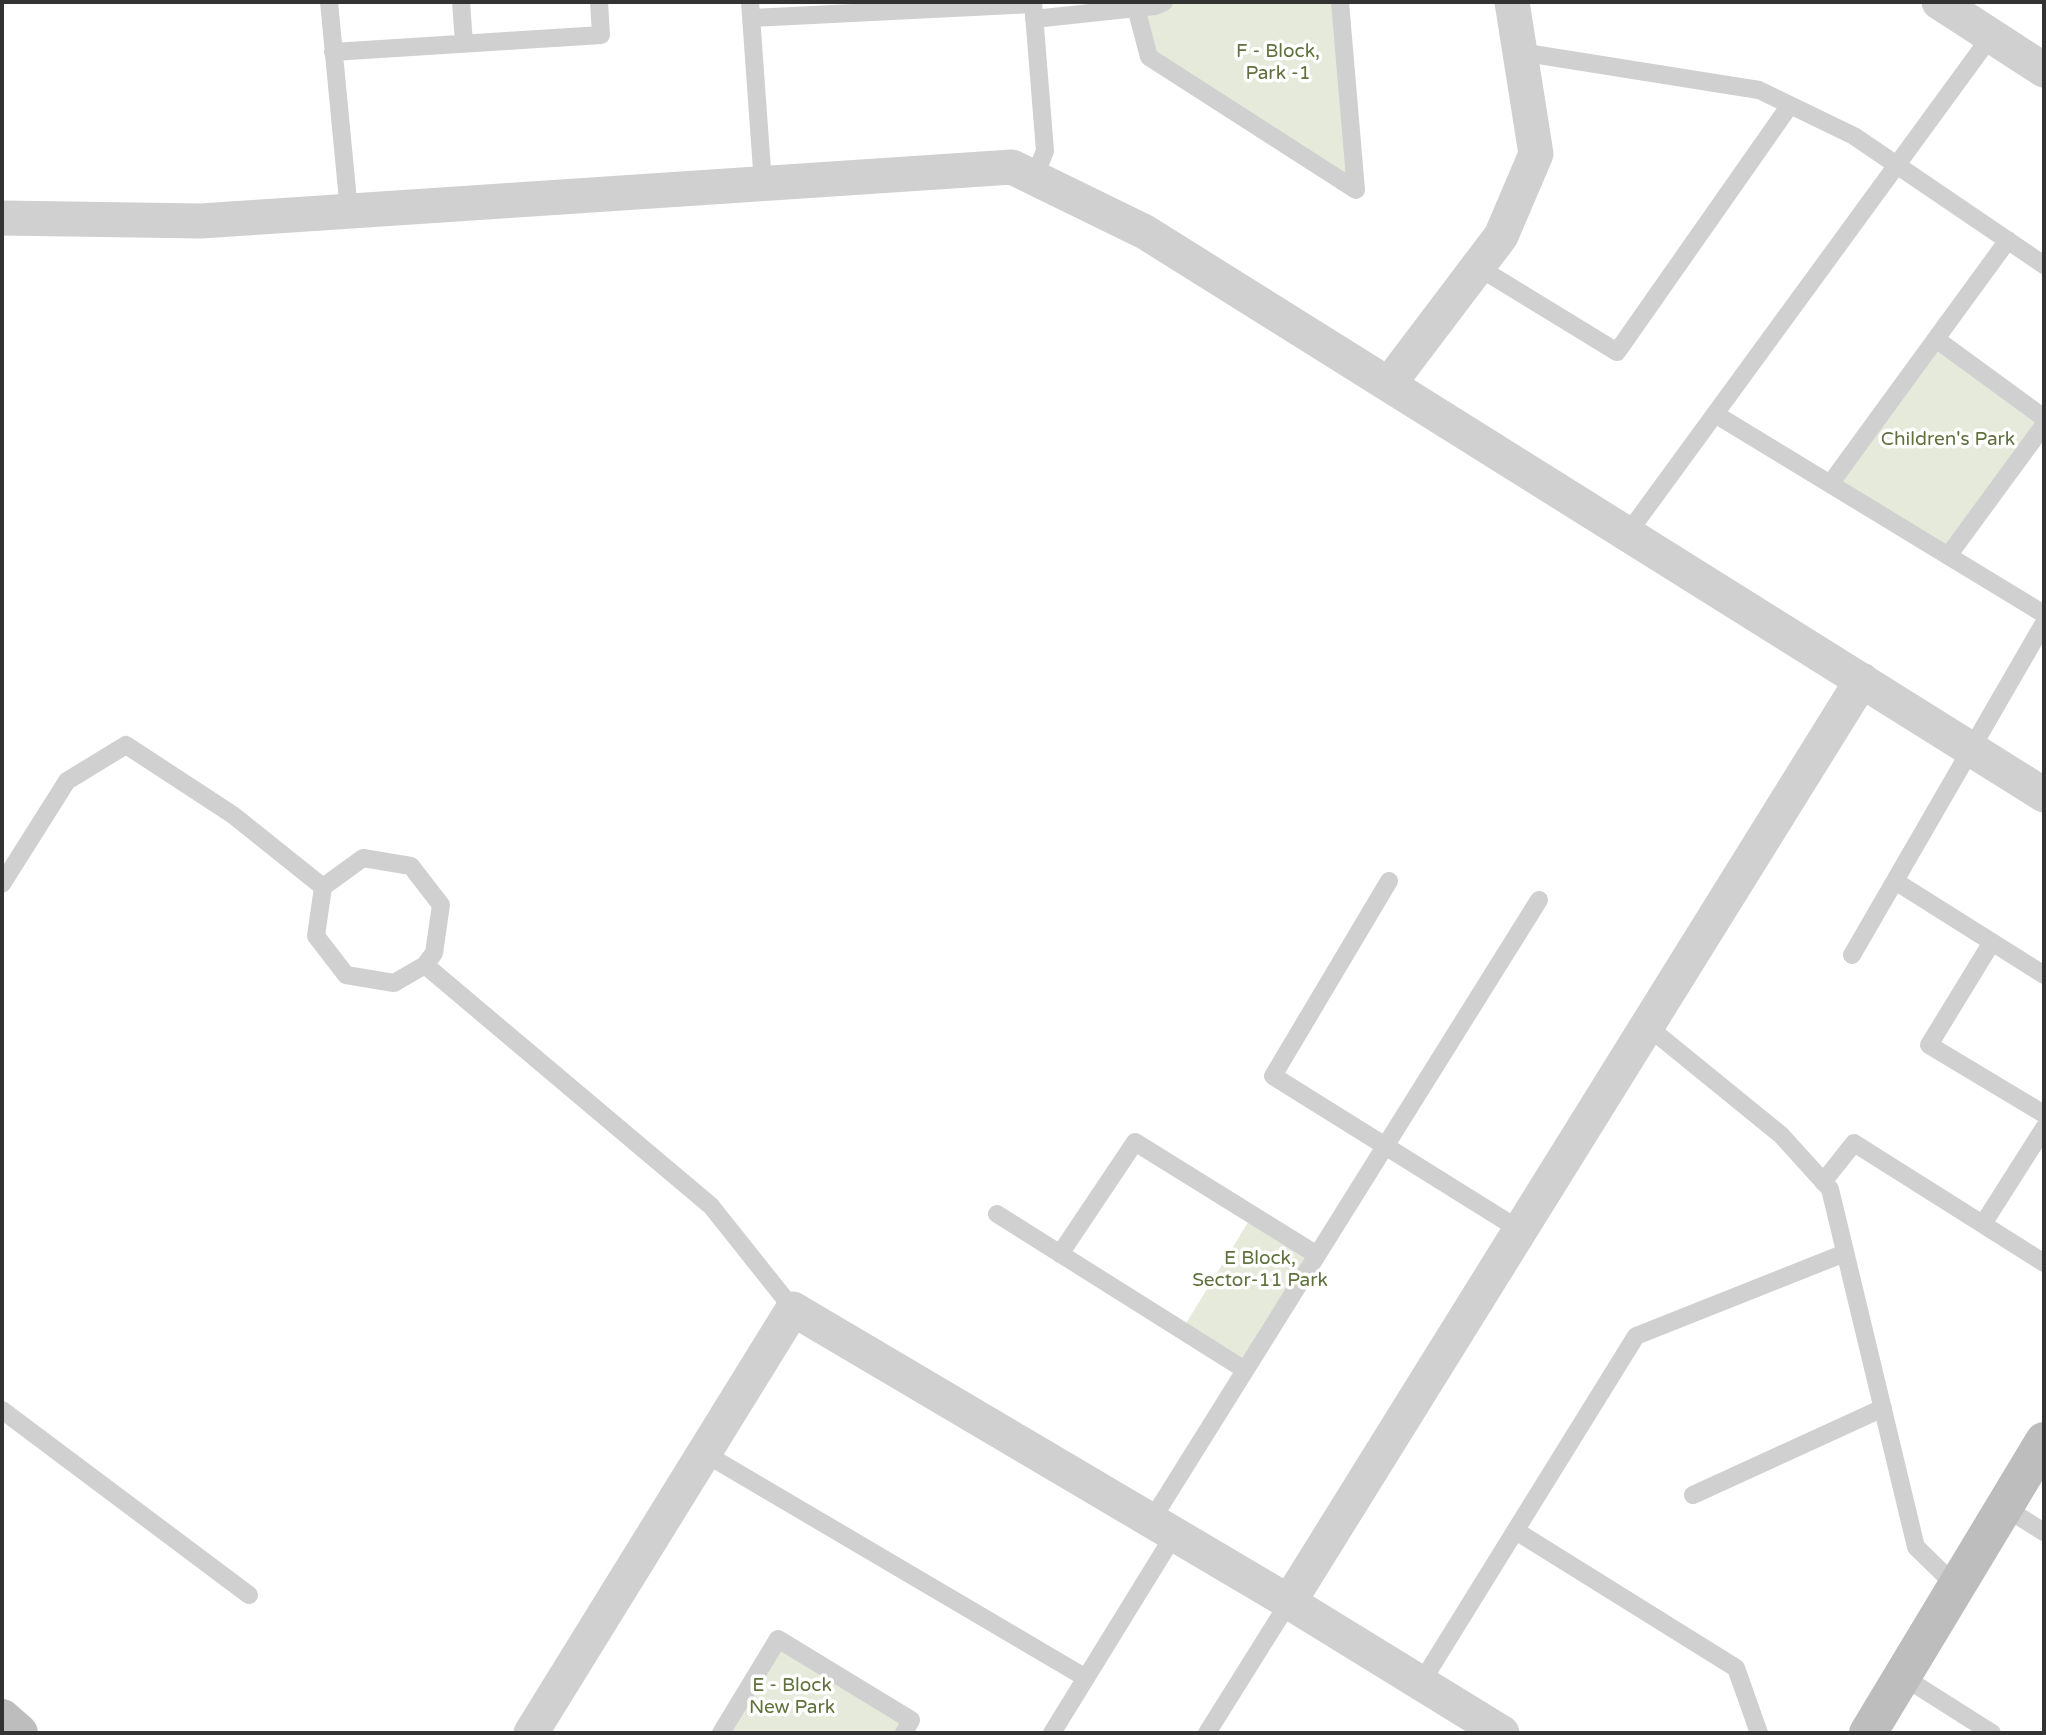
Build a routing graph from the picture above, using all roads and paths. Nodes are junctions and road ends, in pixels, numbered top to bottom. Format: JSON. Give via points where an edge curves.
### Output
{"nodes":[{"id":1,"x":329,"y":2,"type":"edge"},
{"id":2,"x":461,"y":2,"type":"edge"},
{"id":3,"x":599,"y":2,"type":"edge"},
{"id":4,"x":1340,"y":2,"type":"edge"},
{"id":5,"x":1512,"y":2,"type":"edge"},
{"id":6,"x":1939,"y":2,"type":"edge"},
{"id":7,"x":1158,"y":3,"type":"edge"},
{"id":8,"x":1033,"y":8,"type":"edge"},
{"id":9,"x":1136,"y":8,"type":"junction"},
{"id":10,"x":751,"y":10,"type":"edge"},
{"id":11,"x":1991,"y":36,"type":"junction"},
{"id":12,"x":464,"y":43,"type":"junction"},
{"id":13,"x":334,"y":52,"type":"junction"},
{"id":14,"x":1520,"y":52,"type":"junction"},
{"id":15,"x":2044,"y":70,"type":"edge"},
{"id":16,"x":1790,"y":105,"type":"junction"},
{"id":17,"x":1897,"y":164,"type":"junction"},
{"id":18,"x":1034,"y":178,"type":"junction"},
{"id":19,"x":763,"y":184,"type":"junction"},
{"id":20,"x":349,"y":211,"type":"junction"},
{"id":21,"x":2,"y":218,"type":"edge"},
{"id":22,"x":2008,"y":240,"type":"junction"},
{"id":23,"x":2044,"y":265,"type":"edge"},
{"id":24,"x":1478,"y":267,"type":"junction"},
{"id":25,"x":1936,"y":339,"type":"junction"},
{"id":26,"x":1389,"y":384,"type":"junction"},
{"id":27,"x":1716,"y":414,"type":"junction"},
{"id":28,"x":2044,"y":418,"type":"edge"},
{"id":29,"x":2044,"y":425,"type":"edge"},
{"id":30,"x":1830,"y":484,"type":"junction"},
{"id":31,"x":1628,"y":533,"type":"junction"},
{"id":32,"x":1948,"y":556,"type":"junction"},
{"id":33,"x":2044,"y":614,"type":"edge"},
{"id":34,"x":2044,"y":623,"type":"edge"},
{"id":35,"x":1862,"y":680,"type":"junction"},
{"id":36,"x":1972,"y":750,"type":"junction"},
{"id":37,"x":2044,"y":794,"type":"edge"},
{"id":38,"x":1389,"y":881,"type":"dead end"},
{"id":39,"x":1895,"y":881,"type":"junction"},
{"id":40,"x":2,"y":884,"type":"edge"},
{"id":41,"x":323,"y":887,"type":"junction"},
{"id":42,"x":1539,"y":900,"type":"dead end"},
{"id":43,"x":1992,"y":942,"type":"junction"},
{"id":44,"x":1852,"y":955,"type":"dead end"},
{"id":45,"x":425,"y":965,"type":"junction"},
{"id":46,"x":2044,"y":975,"type":"edge"},
{"id":47,"x":1647,"y":1026,"type":"junction"},
{"id":48,"x":2044,"y":1115,"type":"edge"},
{"id":49,"x":2044,"y":1128,"type":"edge"},
{"id":50,"x":1385,"y":1146,"type":"junction"},
{"id":51,"x":1823,"y":1182,"type":"junction"},
{"id":52,"x":997,"y":1214,"type":"dead end"},
{"id":53,"x":1983,"y":1224,"type":"junction"},
{"id":54,"x":1520,"y":1230,"type":"junction"},
{"id":55,"x":1845,"y":1253,"type":"junction"},
{"id":56,"x":1060,"y":1254,"type":"junction"},
{"id":57,"x":1317,"y":1255,"type":"junction"},
{"id":58,"x":2044,"y":1262,"type":"edge"},
{"id":59,"x":793,"y":1309,"type":"junction"},
{"id":60,"x":1245,"y":1370,"type":"junction"},
{"id":61,"x":1883,"y":1408,"type":"junction"},
{"id":62,"x":2,"y":1410,"type":"edge"},
{"id":63,"x":2044,"y":1441,"type":"edge"},
{"id":64,"x":704,"y":1453,"type":"junction"},
{"id":65,"x":1693,"y":1495,"type":"dead end"},
{"id":66,"x":2004,"y":1507,"type":"junction"},
{"id":67,"x":1163,"y":1528,"type":"junction"},
{"id":68,"x":1516,"y":1531,"type":"junction"},
{"id":69,"x":2044,"y":1532,"type":"edge"},
{"id":70,"x":1956,"y":1586,"type":"junction"},
{"id":71,"x":249,"y":1595,"type":"dead end"},
{"id":72,"x":1289,"y":1602,"type":"junction"},
{"id":73,"x":1902,"y":1676,"type":"junction"},
{"id":74,"x":1086,"y":1678,"type":"junction"},
{"id":75,"x":1422,"y":1683,"type":"junction"},
{"id":76,"x":2,"y":1718,"type":"edge"},
{"id":77,"x":19,"y":1733,"type":"edge"},
{"id":78,"x":531,"y":1733,"type":"edge"},
{"id":79,"x":721,"y":1733,"type":"edge"},
{"id":80,"x":904,"y":1733,"type":"edge"},
{"id":81,"x":1052,"y":1733,"type":"edge"},
{"id":82,"x":1207,"y":1733,"type":"edge"},
{"id":83,"x":1502,"y":1733,"type":"edge"},
{"id":84,"x":1759,"y":1733,"type":"edge"},
{"id":85,"x":1868,"y":1733,"type":"edge"},
{"id":86,"x":1992,"y":1733,"type":"edge"}],
"edges":[{"from":1,"to":13,"type":"lane"},
{"from":2,"to":12,"type":"lane"},
{"from":3,"to":12,"type":"lane","via":[[601,35]]},
{"from":4,"to":9,"type":"lane","via":[[1356,190],[1149,57]]},
{"from":5,"to":14,"type":"street"},
{"from":6,"to":11,"type":"street"},
{"from":7,"to":9,"type":"lane"},
{"from":8,"to":9,"type":"lane"},
{"from":8,"to":10,"type":"lane"},
{"from":8,"to":18,"type":"lane","via":[[1045,150]]},
{"from":10,"to":19,"type":"lane"},
{"from":11,"to":15,"type":"street"},
{"from":11,"to":17,"type":"lane"},
{"from":12,"to":13,"type":"lane"},
{"from":13,"to":20,"type":"lane"},
{"from":14,"to":16,"type":"lane","via":[[1759,90]]},
{"from":14,"to":24,"type":"street","via":[[1536,154],[1501,236]]},
{"from":16,"to":17,"type":"lane","via":[[1854,136]]},
{"from":16,"to":24,"type":"lane","via":[[1617,352]]},
{"from":17,"to":22,"type":"lane"},
{"from":17,"to":27,"type":"lane"},
{"from":18,"to":19,"type":"street","via":[[1012,167]]},
{"from":18,"to":26,"type":"street","via":[[1145,232]]},
{"from":19,"to":20,"type":"street"},
{"from":20,"to":21,"type":"street","via":[[201,221]]},
{"from":22,"to":23,"type":"lane"},
{"from":22,"to":25,"type":"lane"},
{"from":24,"to":26,"type":"street"},
{"from":25,"to":28,"type":"lane"},
{"from":25,"to":30,"type":"lane"},
{"from":26,"to":31,"type":"street"},
{"from":27,"to":30,"type":"lane"},
{"from":27,"to":31,"type":"lane"},
{"from":29,"to":32,"type":"lane"},
{"from":30,"to":32,"type":"lane"},
{"from":31,"to":35,"type":"street"},
{"from":32,"to":33,"type":"lane"},
{"from":34,"to":36,"type":"lane"},
{"from":35,"to":36,"type":"street"},
{"from":35,"to":47,"type":"street"},
{"from":36,"to":37,"type":"street"},
{"from":36,"to":39,"type":"lane"},
{"from":38,"to":50,"type":"lane","via":[[1273,1076]]},
{"from":39,"to":43,"type":"lane"},
{"from":39,"to":44,"type":"lane"},
{"from":40,"to":41,"type":"lane","via":[[67,781],[126,745],[233,816]]},
{"from":41,"to":45,"type":"lane","via":[[316,936],[346,975],[394,983]]},
{"from":41,"to":45,"type":"lane","via":[[363,858],[411,866],[441,905],[434,953]]},
{"from":42,"to":50,"type":"lane"},
{"from":43,"to":46,"type":"lane"},
{"from":43,"to":48,"type":"lane","via":[[1929,1045]]},
{"from":45,"to":59,"type":"lane","via":[[711,1206]]},
{"from":47,"to":51,"type":"lane","via":[[1781,1135]]},
{"from":47,"to":54,"type":"street"},
{"from":49,"to":53,"type":"lane"},
{"from":50,"to":54,"type":"lane"},
{"from":50,"to":57,"type":"lane"},
{"from":51,"to":53,"type":"lane","via":[[1854,1143]]},
{"from":51,"to":55,"type":"lane","via":[[1830,1189]]},
{"from":52,"to":56,"type":"lane"},
{"from":53,"to":58,"type":"lane"},
{"from":54,"to":72,"type":"street"},
{"from":55,"to":61,"type":"lane"},
{"from":55,"to":68,"type":"lane","via":[[1636,1336]]},
{"from":56,"to":57,"type":"lane","via":[[1135,1142]]},
{"from":56,"to":60,"type":"lane"},
{"from":57,"to":60,"type":"lane"},
{"from":59,"to":64,"type":"street"},
{"from":59,"to":67,"type":"street"},
{"from":60,"to":67,"type":"lane"},
{"from":61,"to":65,"type":"lane"},
{"from":61,"to":70,"type":"lane","via":[[1916,1547]]},
{"from":62,"to":71,"type":"lane"},
{"from":63,"to":66,"type":"street"},
{"from":64,"to":74,"type":"lane"},
{"from":64,"to":78,"type":"street"},
{"from":66,"to":69,"type":"lane"},
{"from":66,"to":70,"type":"street"},
{"from":67,"to":72,"type":"street"},
{"from":67,"to":74,"type":"lane"},
{"from":68,"to":75,"type":"lane"},
{"from":68,"to":84,"type":"lane","via":[[1736,1668]]},
{"from":70,"to":73,"type":"street"},
{"from":72,"to":75,"type":"street"},
{"from":72,"to":82,"type":"lane"},
{"from":73,"to":85,"type":"street"},
{"from":73,"to":86,"type":"lane"},
{"from":74,"to":81,"type":"lane"},
{"from":75,"to":83,"type":"street"},
{"from":76,"to":77,"type":"street"},
{"from":79,"to":80,"type":"lane","via":[[778,1639],[911,1720]]}]}
